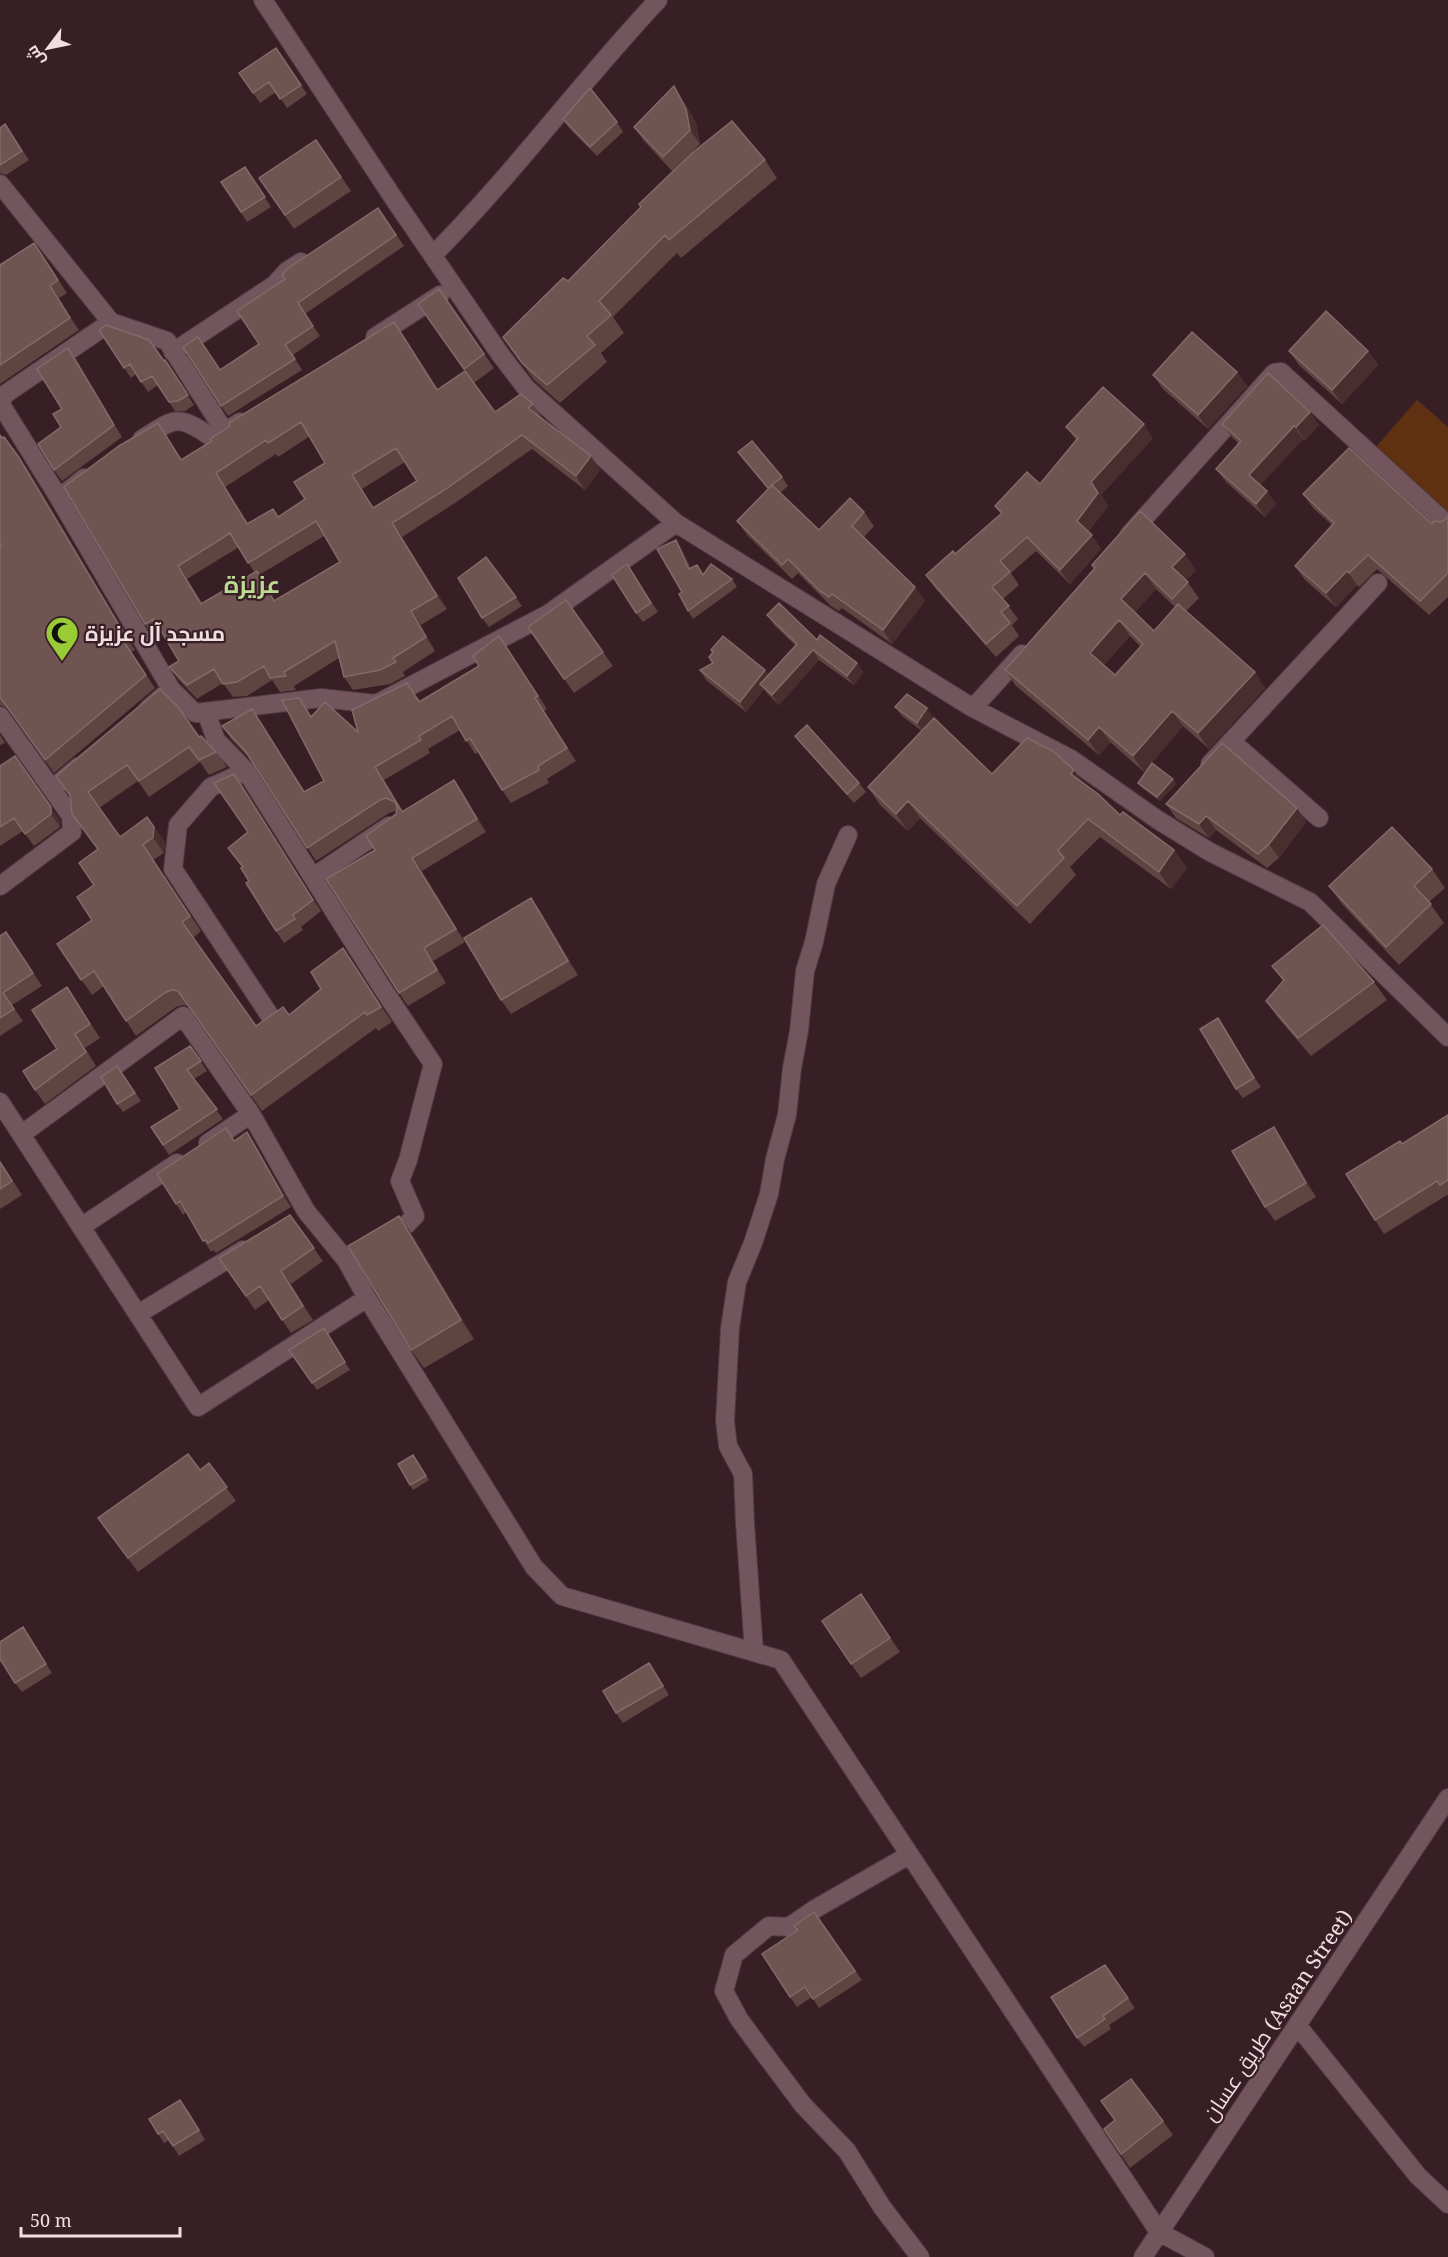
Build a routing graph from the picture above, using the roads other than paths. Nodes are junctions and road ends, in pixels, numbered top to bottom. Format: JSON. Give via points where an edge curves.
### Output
{"nodes":[{"id":1,"x":263,"y":0,"type":"edge"},
{"id":2,"x":658,"y":0,"type":"edge"},
{"id":3,"x":0,"y":184,"type":"edge"},
{"id":4,"x":394,"y":199,"type":"junction"},
{"id":5,"x":375,"y":212,"type":"edge"},
{"id":6,"x":316,"y":252,"type":"edge"},
{"id":7,"x":433,"y":255,"type":"junction"},
{"id":8,"x":454,"y":286,"type":"junction"},
{"id":9,"x":111,"y":322,"type":"junction"},
{"id":10,"x":517,"y":338,"type":"edge"},
{"id":11,"x":364,"y":343,"type":"edge"},
{"id":12,"x":173,"y":352,"type":"junction"},
{"id":13,"x":500,"y":354,"type":"junction"},
{"id":14,"x":1,"y":405,"type":"edge"},
{"id":15,"x":255,"y":413,"type":"edge"},
{"id":16,"x":225,"y":432,"type":"junction"},
{"id":17,"x":130,"y":447,"type":"edge"},
{"id":18,"x":100,"y":465,"type":"edge"},
{"id":19,"x":60,"y":498,"type":"junction"},
{"id":20,"x":676,"y":523,"type":"junction"},
{"id":21,"x":1448,"y":525,"type":"edge"},
{"id":22,"x":1116,"y":549,"type":"edge"},
{"id":23,"x":1378,"y":583,"type":"dead end"},
{"id":24,"x":1037,"y":638,"type":"edge"},
{"id":25,"x":171,"y":689,"type":"junction"},
{"id":26,"x":973,"y":708,"type":"junction"},
{"id":27,"x":206,"y":712,"type":"junction"},
{"id":28,"x":0,"y":716,"type":"edge"},
{"id":29,"x":134,"y":720,"type":"edge"},
{"id":30,"x":1231,"y":741,"type":"junction"},
{"id":31,"x":88,"y":758,"type":"edge"},
{"id":32,"x":246,"y":771,"type":"junction"},
{"id":33,"x":1198,"y":776,"type":"edge"},
{"id":34,"x":52,"y":789,"type":"junction"},
{"id":35,"x":1319,"y":818,"type":"dead end"},
{"id":36,"x":395,"y":822,"type":"edge"},
{"id":37,"x":848,"y":835,"type":"dead end"},
{"id":38,"x":314,"y":877,"type":"junction"},
{"id":39,"x":0,"y":885,"type":"edge"},
{"id":40,"x":274,"y":1022,"type":"edge"},
{"id":41,"x":1448,"y":1037,"type":"edge"},
{"id":42,"x":0,"y":1102,"type":"edge"},
{"id":43,"x":251,"y":1114,"type":"junction"},
{"id":44,"x":22,"y":1134,"type":"junction"},
{"id":45,"x":306,"y":1211,"type":"junction"},
{"id":46,"x":286,"y":1223,"type":"edge"},
{"id":47,"x":81,"y":1227,"type":"junction"},
{"id":48,"x":257,"y":1241,"type":"edge"},
{"id":49,"x":356,"y":1254,"type":"junction"},
{"id":50,"x":367,"y":1298,"type":"junction"},
{"id":51,"x":138,"y":1314,"type":"junction"},
{"id":52,"x":754,"y":1652,"type":"junction"},
{"id":53,"x":1448,"y":1798,"type":"edge"},
{"id":54,"x":909,"y":1855,"type":"junction"},
{"id":55,"x":1297,"y":2025,"type":"junction"},
{"id":56,"x":1448,"y":2204,"type":"edge"},
{"id":57,"x":1159,"y":2232,"type":"junction"},
{"id":58,"x":920,"y":2257,"type":"edge"},
{"id":59,"x":1143,"y":2257,"type":"edge"},
{"id":60,"x":1205,"y":2257,"type":"edge"}],
"edges":[{"from":1,"to":4,"type":"street"},
{"from":2,"to":7,"type":"street","via":[[472,216]]},
{"from":3,"to":9,"type":"street"},
{"from":4,"to":5,"type":"street"},
{"from":4,"to":7,"type":"street"},
{"from":6,"to":12,"type":"street"},
{"from":7,"to":8,"type":"street"},
{"from":8,"to":11,"type":"street"},
{"from":8,"to":13,"type":"street"},
{"from":9,"to":12,"type":"street","via":[[167,341]]},
{"from":9,"to":14,"type":"street","via":[[4,395]]},
{"from":10,"to":13,"type":"street"},
{"from":12,"to":16,"type":"street"},
{"from":13,"to":20,"type":"street","via":[[526,388]]},
{"from":14,"to":19,"type":"street"},
{"from":15,"to":16,"type":"street"},
{"from":16,"to":17,"type":"street","via":[[208,435],[189,422],[169,422]]},
{"from":18,"to":19,"type":"street"},
{"from":19,"to":25,"type":"street"},
{"from":20,"to":26,"type":"street"},
{"from":20,"to":27,"type":"street","via":[[548,614],[376,704],[321,698]]},
{"from":21,"to":22,"type":"street","via":[[1281,372],[1274,373]]},
{"from":23,"to":30,"type":"street"},
{"from":24,"to":26,"type":"street"},
{"from":25,"to":27,"type":"street","via":[[195,713]]},
{"from":25,"to":29,"type":"street"},
{"from":26,"to":41,"type":"street","via":[[1071,759],[1162,816],[1210,852],[1310,902]]},
{"from":27,"to":32,"type":"street","via":[[216,740]]},
{"from":28,"to":34,"type":"street"},
{"from":30,"to":33,"type":"street"},
{"from":30,"to":35,"type":"street"},
{"from":31,"to":34,"type":"street"},
{"from":32,"to":38,"type":"street"},
{"from":32,"to":40,"type":"street","via":[[212,787],[178,825],[173,869]]},
{"from":34,"to":39,"type":"street","via":[[71,816],[72,832]]},
{"from":36,"to":38,"type":"street"},
{"from":37,"to":52,"type":"street","via":[[826,884],[805,971],[787,1116],[769,1194],[737,1282],[730,1328],[724,1421],[728,1446],[743,1474]]},
{"from":38,"to":49,"type":"street","via":[[433,1064],[400,1181],[415,1216]]},
{"from":42,"to":44,"type":"street"},
{"from":43,"to":44,"type":"street","via":[[183,1016]]},
{"from":43,"to":45,"type":"street"},
{"from":43,"to":47,"type":"street"},
{"from":44,"to":47,"type":"street"},
{"from":45,"to":46,"type":"street"},
{"from":45,"to":49,"type":"street"},
{"from":47,"to":51,"type":"street"},
{"from":48,"to":51,"type":"street"},
{"from":49,"to":50,"type":"street"},
{"from":50,"to":51,"type":"street","via":[[198,1407]]},
{"from":50,"to":52,"type":"street","via":[[534,1567],[562,1596]]},
{"from":52,"to":54,"type":"street","via":[[781,1660]]},
{"from":53,"to":55,"type":"street","name":"طريق عسان (Asaan Street)"},
{"from":54,"to":57,"type":"street"},
{"from":54,"to":58,"type":"street","via":[[789,1927],[769,1926],[734,1955],[724,1991],[761,2049],[803,2105],[847,2151]]},
{"from":55,"to":56,"type":"street","via":[[1418,2176]]},
{"from":55,"to":57,"type":"street","name":"طريق عسان (Asaan Street)"},
{"from":57,"to":59,"type":"street","name":"طريق عسان (Asaan Street)"},
{"from":57,"to":60,"type":"street"}]}
